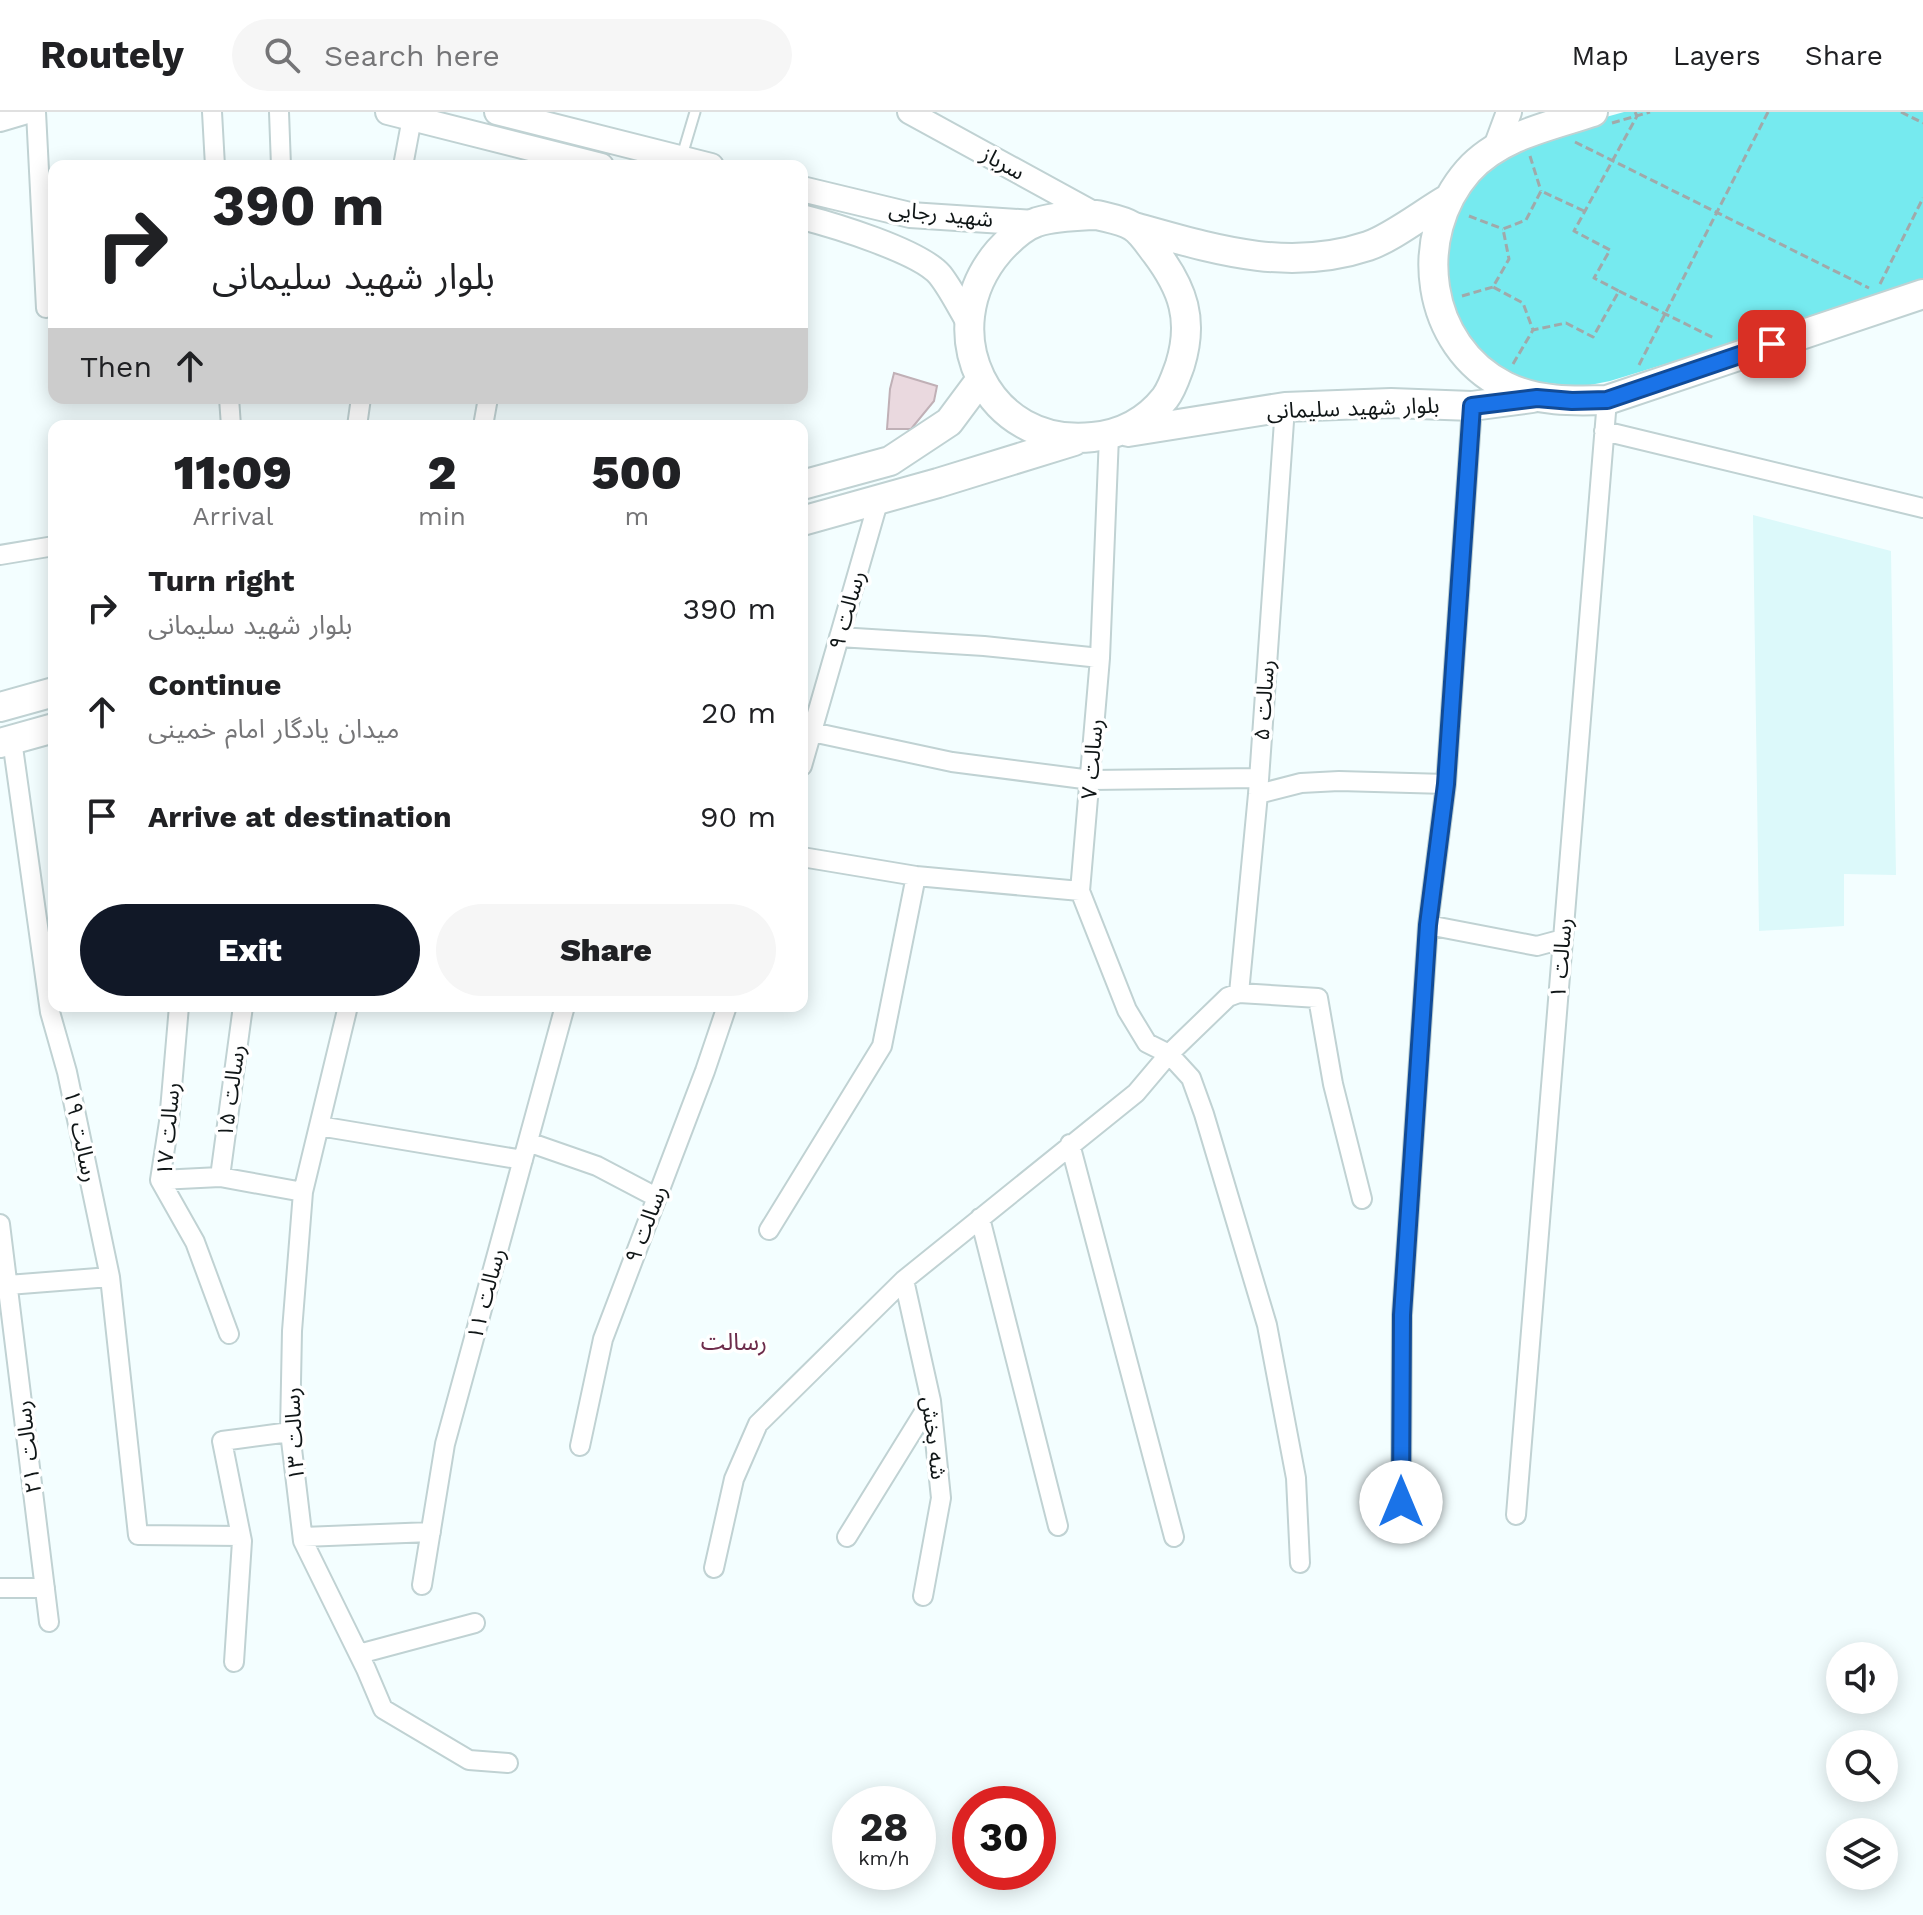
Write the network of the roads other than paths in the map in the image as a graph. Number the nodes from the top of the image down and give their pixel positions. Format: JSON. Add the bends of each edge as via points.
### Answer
{"nodes":[{"id":1,"x":27,"y":112,"type":"edge"},
{"id":2,"x":36,"y":112,"type":"edge"},
{"id":3,"x":212,"y":112,"type":"edge"},
{"id":4,"x":279,"y":112,"type":"edge"},
{"id":5,"x":388,"y":112,"type":"edge"},
{"id":6,"x":497,"y":112,"type":"edge"},
{"id":7,"x":695,"y":112,"type":"edge"},
{"id":8,"x":909,"y":112,"type":"edge"},
{"id":9,"x":1509,"y":112,"type":"edge"},
{"id":10,"x":412,"y":118,"type":"junction"},
{"id":11,"x":1600,"y":118,"type":"edge"},
{"id":12,"x":0,"y":120,"type":"edge"},
{"id":13,"x":1496,"y":147,"type":"junction"},
{"id":14,"x":531,"y":157,"type":"edge"},
{"id":15,"x":681,"y":159,"type":"junction"},
{"id":16,"x":215,"y":160,"type":"edge"},
{"id":17,"x":281,"y":160,"type":"edge"},
{"id":18,"x":404,"y":160,"type":"edge"},
{"id":19,"x":554,"y":160,"type":"edge"},
{"id":20,"x":685,"y":160,"type":"edge"},
{"id":21,"x":808,"y":190,"type":"edge"},
{"id":22,"x":1454,"y":206,"type":"junction"},
{"id":23,"x":1097,"y":215,"type":"junction"},
{"id":24,"x":808,"y":219,"type":"edge"},
{"id":25,"x":1035,"y":223,"type":"junction"},
{"id":26,"x":1134,"y":227,"type":"junction"},
{"id":27,"x":48,"y":238,"type":"edge"},
{"id":28,"x":1923,"y":294,"type":"edge"},
{"id":29,"x":46,"y":308,"type":"dead end"},
{"id":30,"x":969,"y":323,"type":"junction"},
{"id":31,"x":981,"y":379,"type":"junction"},
{"id":32,"x":1537,"y":398,"type":"junction"},
{"id":33,"x":1607,"y":400,"type":"junction"},
{"id":34,"x":1472,"y":406,"type":"junction"},
{"id":35,"x":1285,"y":407,"type":"junction"},
{"id":36,"x":1604,"y":431,"type":"junction"},
{"id":37,"x":1116,"y":434,"type":"junction"},
{"id":38,"x":1079,"y":439,"type":"junction"},
{"id":39,"x":808,"y":483,"type":"edge"},
{"id":40,"x":879,"y":499,"type":"junction"},
{"id":41,"x":1923,"y":508,"type":"edge"},
{"id":42,"x":808,"y":519,"type":"edge"},
{"id":43,"x":48,"y":547,"type":"edge"},
{"id":44,"x":0,"y":555,"type":"edge"},
{"id":45,"x":839,"y":637,"type":"junction"},
{"id":46,"x":1100,"y":658,"type":"junction"},
{"id":47,"x":48,"y":694,"type":"edge"},
{"id":48,"x":0,"y":707,"type":"edge"},
{"id":49,"x":48,"y":730,"type":"edge"},
{"id":50,"x":812,"y":732,"type":"junction"},
{"id":51,"x":6,"y":741,"type":"edge"},
{"id":52,"x":808,"y":746,"type":"edge"},
{"id":53,"x":1091,"y":780,"type":"junction"},
{"id":54,"x":1446,"y":784,"type":"junction"},
{"id":55,"x":1258,"y":786,"type":"junction"},
{"id":56,"x":808,"y":858,"type":"edge"},
{"id":57,"x":916,"y":876,"type":"junction"},
{"id":58,"x":1080,"y":891,"type":"junction"},
{"id":59,"x":1428,"y":925,"type":"junction"},
{"id":60,"x":1563,"y":939,"type":"junction"},
{"id":61,"x":1239,"y":993,"type":"junction"},
{"id":62,"x":48,"y":1000,"type":"edge"},
{"id":63,"x":50,"y":1012,"type":"edge"},
{"id":64,"x":178,"y":1012,"type":"edge"},
{"id":65,"x":242,"y":1012,"type":"edge"},
{"id":66,"x":347,"y":1012,"type":"edge"},
{"id":67,"x":563,"y":1012,"type":"edge"},
{"id":68,"x":725,"y":1012,"type":"edge"},
{"id":69,"x":1169,"y":1054,"type":"junction"},
{"id":70,"x":319,"y":1126,"type":"junction"},
{"id":71,"x":1070,"y":1144,"type":"junction"},
{"id":72,"x":525,"y":1151,"type":"junction"},
{"id":73,"x":220,"y":1177,"type":"junction"},
{"id":74,"x":160,"y":1180,"type":"junction"},
{"id":75,"x":303,"y":1192,"type":"junction"},
{"id":76,"x":656,"y":1197,"type":"junction"},
{"id":77,"x":1362,"y":1199,"type":"dead end"},
{"id":78,"x":980,"y":1218,"type":"junction"},
{"id":79,"x":0,"y":1224,"type":"edge"},
{"id":80,"x":769,"y":1230,"type":"dead end"},
{"id":81,"x":110,"y":1277,"type":"junction"},
{"id":82,"x":904,"y":1280,"type":"junction"},
{"id":83,"x":8,"y":1285,"type":"junction"},
{"id":84,"x":6,"y":1319,"type":"edge"},
{"id":85,"x":229,"y":1334,"type":"dead end"},
{"id":86,"x":931,"y":1401,"type":"junction"},
{"id":87,"x":290,"y":1432,"type":"junction"},
{"id":88,"x":580,"y":1446,"type":"dead end"},
{"id":89,"x":1401,"y":1502,"type":"dead end"},
{"id":90,"x":1516,"y":1515,"type":"dead end"},
{"id":91,"x":1058,"y":1526,"type":"dead end"},
{"id":92,"x":431,"y":1532,"type":"junction"},
{"id":93,"x":241,"y":1536,"type":"junction"},
{"id":94,"x":303,"y":1537,"type":"junction"},
{"id":95,"x":847,"y":1537,"type":"dead end"},
{"id":96,"x":1174,"y":1537,"type":"dead end"},
{"id":97,"x":1300,"y":1563,"type":"dead end"},
{"id":98,"x":714,"y":1568,"type":"dead end"},
{"id":99,"x":422,"y":1585,"type":"dead end"},
{"id":100,"x":0,"y":1588,"type":"edge"},
{"id":101,"x":45,"y":1588,"type":"junction"},
{"id":102,"x":923,"y":1596,"type":"dead end"},
{"id":103,"x":49,"y":1622,"type":"dead end"},
{"id":104,"x":475,"y":1623,"type":"dead end"},
{"id":105,"x":359,"y":1654,"type":"junction"},
{"id":106,"x":234,"y":1662,"type":"dead end"},
{"id":107,"x":508,"y":1763,"type":"dead end"}],
"edges":[{"from":1,"to":12,"type":"street"},
{"from":2,"to":27,"type":"street"},
{"from":3,"to":16,"type":"street"},
{"from":4,"to":17,"type":"street"},
{"from":5,"to":10,"type":"main road"},
{"from":6,"to":15,"type":"main road"},
{"from":7,"to":15,"type":"lane"},
{"from":8,"to":23,"type":"street","name":"سرباز"},
{"from":9,"to":13,"type":"main road"},
{"from":10,"to":14,"type":"main road"},
{"from":10,"to":18,"type":"street"},
{"from":11,"to":13,"type":"main road","via":[[1529,132]]},
{"from":13,"to":22,"type":"main road","via":[[1469,170]]},
{"from":14,"to":19,"type":"main road"},
{"from":15,"to":20,"type":"main road"},
{"from":21,"to":25,"type":"main road","name":"شهید رجایی","via":[[910,215]]},
{"from":22,"to":26,"type":"main road","via":[[1371,245],[1322,257],[1277,259],[1218,251]]},
{"from":22,"to":32,"type":"main road","via":[[1435,232],[1431,268],[1437,304],[1452,336],[1474,364],[1503,385]]},
{"from":23,"to":25,"type":"main road"},
{"from":23,"to":26,"type":"main road"},
{"from":24,"to":30,"type":"main road","name":"شهید رجایی","via":[[901,251],[938,272]]},
{"from":25,"to":30,"type":"main road","via":[[1010,239],[988,264],[974,294]]},
{"from":26,"to":37,"type":"main road","via":[[1174,277],[1186,311],[1186,345],[1166,397]]},
{"from":27,"to":29,"type":"street"},
{"from":28,"to":33,"type":"main road"},
{"from":30,"to":31,"type":"main road","via":[[969,352]]},
{"from":31,"to":38,"type":"main road","via":[[996,404],[1021,422]]},
{"from":31,"to":39,"type":"main road","via":[[949,422],[890,461]]},
{"from":32,"to":33,"type":"main road"},
{"from":32,"to":34,"type":"main road","name":"بلوار شهید سلیمانی"},
{"from":33,"to":36,"type":"street","name":"رسالت ۱"},
{"from":34,"to":35,"type":"main road","name":"بلوار شهید سلیمانی"},
{"from":34,"to":54,"type":"street"},
{"from":35,"to":37,"type":"main road","name":"بلوار شهید سلیمانی"},
{"from":35,"to":55,"type":"street","name":"رسالت ۵"},
{"from":36,"to":41,"type":"street"},
{"from":36,"to":60,"type":"street","name":"رسالت ۱"},
{"from":37,"to":38,"type":"main road"},
{"from":37,"to":46,"type":"street","name":"رسالت ۷"},
{"from":38,"to":40,"type":"main road"},
{"from":40,"to":42,"type":"main road"},
{"from":40,"to":45,"type":"street","name":"رسالت ۹"},
{"from":43,"to":44,"type":"street"},
{"from":45,"to":46,"type":"street"},
{"from":45,"to":50,"type":"street","name":"رسالت ۹"},
{"from":46,"to":53,"type":"street","name":"رسالت ۷"},
{"from":47,"to":48,"type":"main road"},
{"from":49,"to":51,"type":"main road"},
{"from":50,"to":52,"type":"street","name":"رسالت ۹"},
{"from":50,"to":53,"type":"street","via":[[952,762]]},
{"from":51,"to":62,"type":"street","name":"رسالت ۱۹"},
{"from":53,"to":55,"type":"street"},
{"from":53,"to":58,"type":"street","name":"رسالت ۷"},
{"from":54,"to":55,"type":"street"},
{"from":54,"to":59,"type":"street"},
{"from":55,"to":61,"type":"street","name":"رسالت ۵"},
{"from":56,"to":57,"type":"street"},
{"from":57,"to":58,"type":"street"},
{"from":57,"to":80,"type":"street","via":[[882,1046]]},
{"from":58,"to":69,"type":"street","name":"رسالت ۷","via":[[1127,1010],[1147,1043]]},
{"from":59,"to":60,"type":"street","via":[[1537,946]]},
{"from":59,"to":89,"type":"street","via":[[1402,1315]]},
{"from":60,"to":90,"type":"street","name":"رسالت ۱"},
{"from":61,"to":69,"type":"street","via":[[1228,997]]},
{"from":61,"to":77,"type":"street","via":[[1318,998]]},
{"from":63,"to":81,"type":"street","name":"رسالت ۱۹"},
{"from":64,"to":74,"type":"street","name":"رسالت ۱۷"},
{"from":65,"to":73,"type":"street","name":"رسالت ۱۵"},
{"from":66,"to":70,"type":"street","name":"رسالت ۱۳"},
{"from":67,"to":72,"type":"street","name":"رسالت ۱۱"},
{"from":68,"to":76,"type":"street","name":"رسالت ۹"},
{"from":69,"to":71,"type":"street","via":[[1136,1093]]},
{"from":69,"to":97,"type":"street","name":"رسالت ۷","via":[[1191,1078],[1267,1325],[1296,1478]]},
{"from":70,"to":72,"type":"street"},
{"from":70,"to":75,"type":"street","name":"رسالت ۱۳"},
{"from":71,"to":78,"type":"street"},
{"from":71,"to":96,"type":"street"},
{"from":72,"to":76,"type":"street","via":[[597,1166]]},
{"from":72,"to":92,"type":"street","name":"رسالت ۱۱","via":[[445,1444]]},
{"from":73,"to":74,"type":"street"},
{"from":73,"to":75,"type":"street"},
{"from":74,"to":85,"type":"street","name":"رسالت ۱۷","via":[[195,1242]]},
{"from":75,"to":87,"type":"street","name":"رسالت ۱۳"},
{"from":76,"to":88,"type":"street","name":"رسالت ۹","via":[[603,1339]]},
{"from":78,"to":82,"type":"street"},
{"from":78,"to":91,"type":"street"},
{"from":79,"to":83,"type":"street","name":"رسالت ۲۱"},
{"from":81,"to":83,"type":"street"},
{"from":81,"to":93,"type":"street","name":"رسالت ۱۹","via":[[138,1535]]},
{"from":82,"to":86,"type":"street","name":"شه بخش"},
{"from":82,"to":98,"type":"street","via":[[758,1424],[734,1479]]},
{"from":83,"to":84,"type":"street","name":"رسالت ۲۱"},
{"from":84,"to":101,"type":"street","name":"رسالت ۲۱"},
{"from":86,"to":95,"type":"street"},
{"from":86,"to":102,"type":"street","name":"شه بخش","via":[[941,1498]]},
{"from":87,"to":93,"type":"street","via":[[222,1441]]},
{"from":87,"to":94,"type":"street","name":"رسالت ۱۳"},
{"from":92,"to":94,"type":"street"},
{"from":92,"to":99,"type":"street","name":"رسالت ۱۱"},
{"from":93,"to":106,"type":"street"},
{"from":94,"to":105,"type":"street","name":"رسالت ۱۳"},
{"from":100,"to":101,"type":"street"},
{"from":101,"to":103,"type":"street","name":"رسالت ۲۱"},
{"from":104,"to":105,"type":"street"},
{"from":105,"to":107,"type":"street","name":"رسالت ۱۳","via":[[383,1709],[469,1760]]}]}
